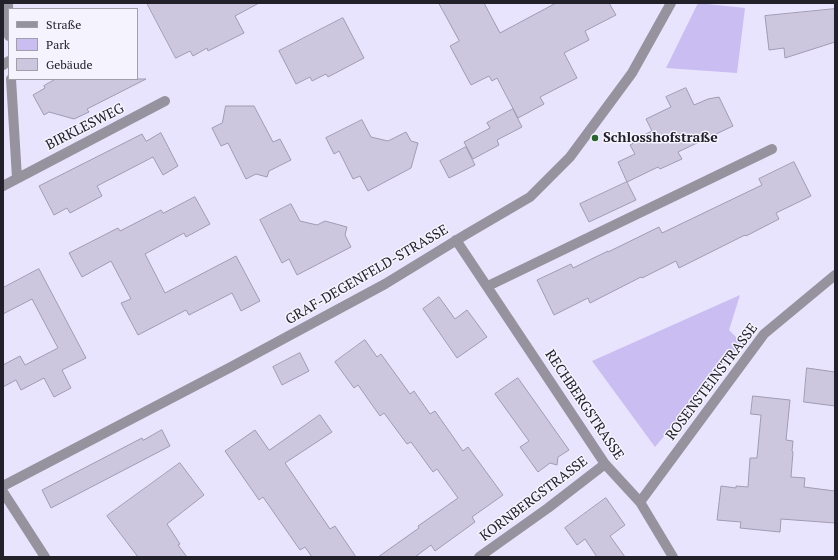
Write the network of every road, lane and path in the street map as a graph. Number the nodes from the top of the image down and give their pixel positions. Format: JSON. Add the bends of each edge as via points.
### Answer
{"nodes":[{"id":1,"x":671,"y":3,"type":"edge"},
{"id":2,"x":11,"y":80,"type":"edge"},
{"id":3,"x":165,"y":101,"type":"dead end"},
{"id":4,"x":772,"y":149,"type":"dead end"},
{"id":5,"x":17,"y":178,"type":"junction"},
{"id":6,"x":3,"y":186,"type":"edge"},
{"id":7,"x":456,"y":240,"type":"junction"},
{"id":8,"x":835,"y":275,"type":"edge"},
{"id":9,"x":488,"y":286,"type":"junction"},
{"id":10,"x":605,"y":464,"type":"junction"},
{"id":11,"x":3,"y":486,"type":"edge"},
{"id":12,"x":3,"y":492,"type":"edge"},
{"id":13,"x":640,"y":502,"type":"junction"},
{"id":14,"x":44,"y":557,"type":"edge"},
{"id":15,"x":479,"y":557,"type":"edge"},
{"id":16,"x":673,"y":557,"type":"edge"}],
"edges":[{"from":1,"to":7,"type":"street","name":"GRAF-DEGENFELD-STRASSE","via":[[632,73],[570,157],[530,197]]},
{"from":2,"to":5,"type":"street"},
{"from":3,"to":5,"type":"street","name":"BIRKLESWEG"},
{"from":4,"to":9,"type":"street"},
{"from":5,"to":6,"type":"street","name":"BIRKLESWEG"},
{"from":7,"to":9,"type":"street","name":"RECHBERGSTRASSE"},
{"from":7,"to":11,"type":"street","name":"GRAF-DEGENFELD-STRASSE","via":[[384,284]]},
{"from":8,"to":13,"type":"street","name":"ROSENSTEINSTRASSE","via":[[764,334]]},
{"from":9,"to":10,"type":"street","name":"RECHBERGSTRASSE"},
{"from":10,"to":13,"type":"street","name":"RECHBERGSTRASSE"},
{"from":10,"to":15,"type":"street","name":"KORNBERGSTRASSE"},
{"from":12,"to":14,"type":"street"},
{"from":13,"to":16,"type":"street","name":"RECHBERGSTRASSE"}]}
